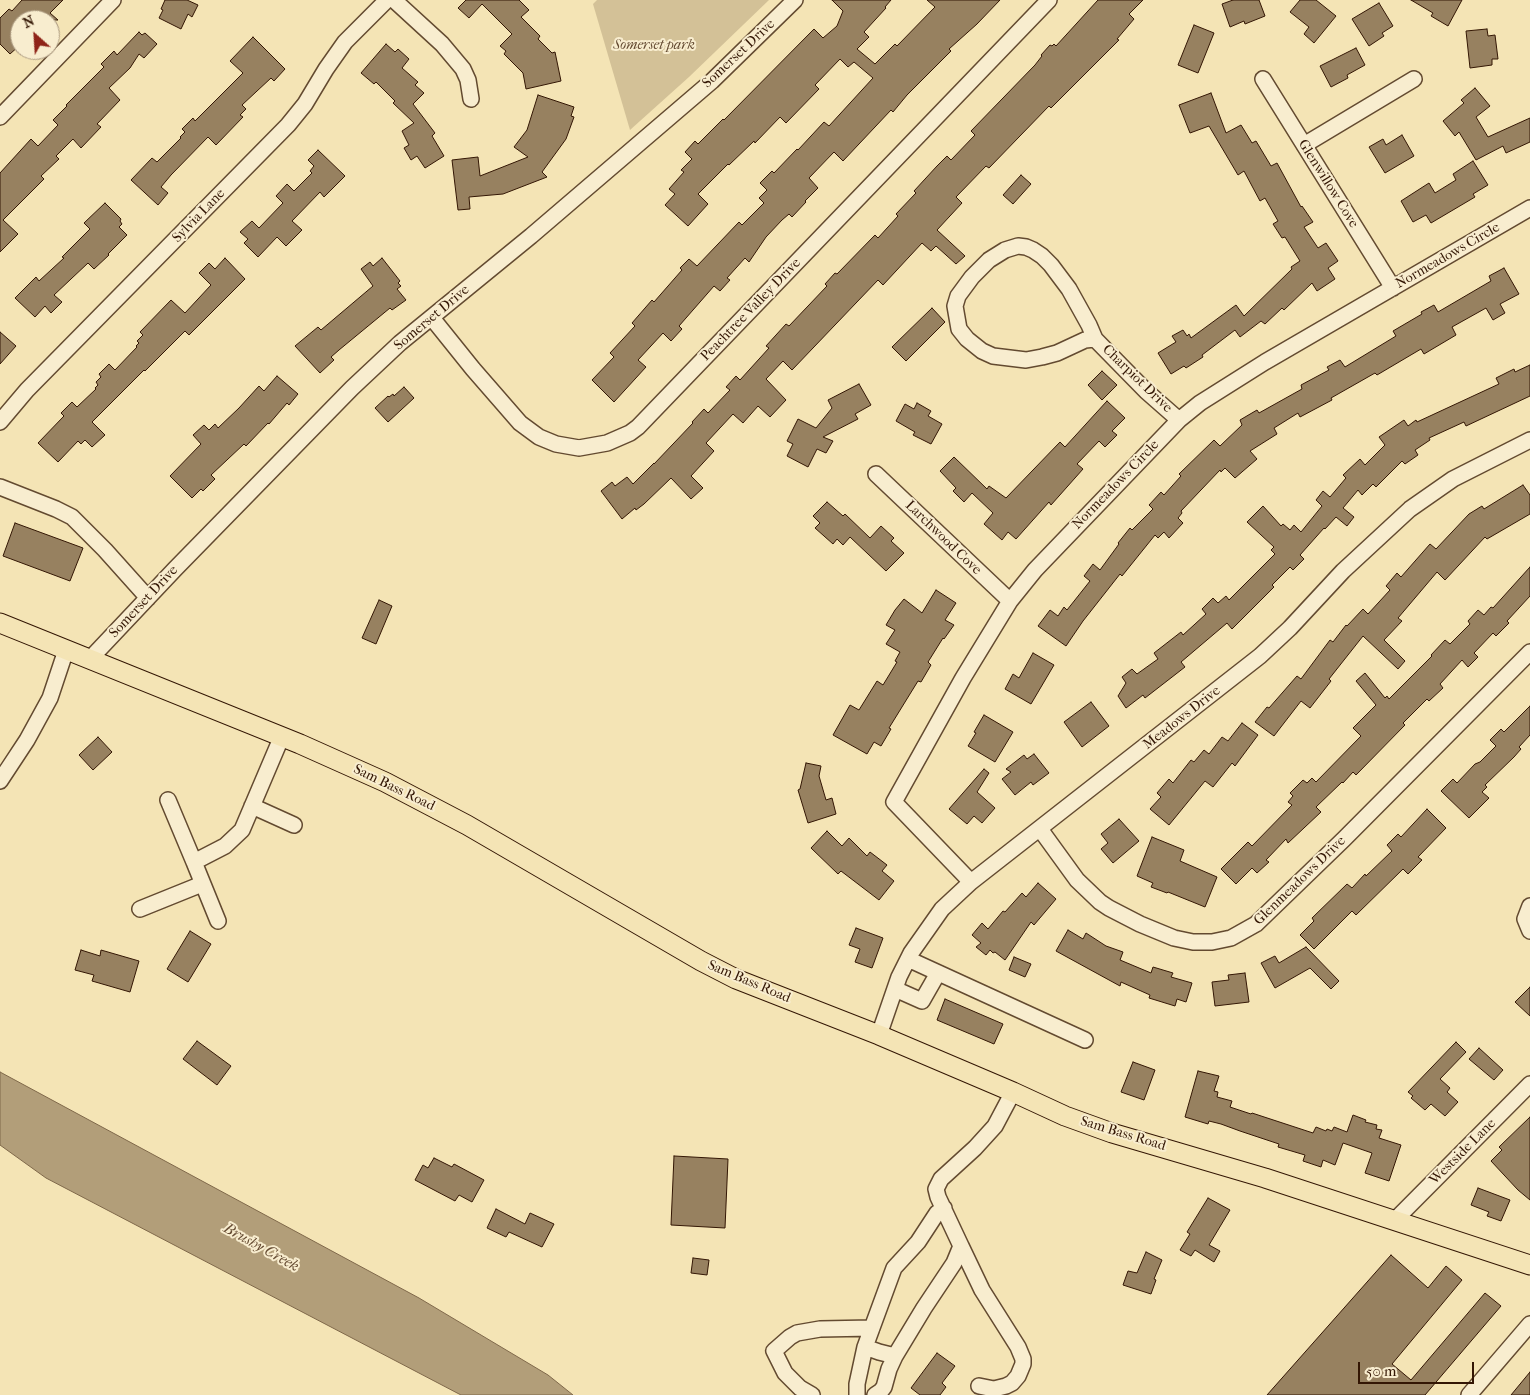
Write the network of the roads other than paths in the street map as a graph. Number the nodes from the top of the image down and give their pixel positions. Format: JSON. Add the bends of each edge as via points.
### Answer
{"nodes":[{"id":1,"x":113,"y":0,"type":"edge"},
{"id":2,"x":387,"y":0,"type":"edge"},
{"id":3,"x":394,"y":0,"type":"edge"},
{"id":4,"x":795,"y":0,"type":"edge"},
{"id":5,"x":1049,"y":0,"type":"edge"},
{"id":6,"x":1264,"y":79,"type":"dead end"},
{"id":7,"x":1414,"y":79,"type":"dead end"},
{"id":8,"x":471,"y":100,"type":"dead end"},
{"id":9,"x":0,"y":117,"type":"edge"},
{"id":10,"x":1304,"y":145,"type":"junction"},
{"id":11,"x":1530,"y":208,"type":"edge"},
{"id":12,"x":1393,"y":288,"type":"junction"},
{"id":13,"x":432,"y":318,"type":"junction"},
{"id":14,"x":1095,"y":339,"type":"junction"},
{"id":15,"x":1179,"y":420,"type":"junction"},
{"id":16,"x":0,"y":422,"type":"edge"},
{"id":17,"x":1530,"y":440,"type":"edge"},
{"id":18,"x":876,"y":474,"type":"dead end"},
{"id":19,"x":0,"y":487,"type":"edge"},
{"id":20,"x":148,"y":598,"type":"junction"},
{"id":21,"x":1010,"y":602,"type":"junction"},
{"id":22,"x":0,"y":623,"type":"edge"},
{"id":23,"x":66,"y":650,"type":"junction"},
{"id":24,"x":1530,"y":652,"type":"edge"},
{"id":25,"x":90,"y":659,"type":"junction"},
{"id":26,"x":282,"y":736,"type":"junction"},
{"id":27,"x":0,"y":781,"type":"edge"},
{"id":28,"x":168,"y":800,"type":"dead end"},
{"id":29,"x":252,"y":806,"type":"junction"},
{"id":30,"x":294,"y":824,"type":"dead end"},
{"id":31,"x":1040,"y":829,"type":"junction"},
{"id":32,"x":194,"y":862,"type":"junction"},
{"id":33,"x":971,"y":882,"type":"junction"},
{"id":34,"x":202,"y":884,"type":"junction"},
{"id":35,"x":1530,"y":906,"type":"edge"},
{"id":36,"x":140,"y":910,"type":"dead end"},
{"id":37,"x":218,"y":921,"type":"dead end"},
{"id":38,"x":1530,"y":931,"type":"edge"},
{"id":39,"x":908,"y":959,"type":"junction"},
{"id":40,"x":938,"y":973,"type":"junction"},
{"id":41,"x":895,"y":990,"type":"junction"},
{"id":42,"x":879,"y":1035,"type":"junction"},
{"id":43,"x":1085,"y":1040,"type":"dead end"},
{"id":44,"x":1530,"y":1084,"type":"edge"},
{"id":45,"x":1013,"y":1092,"type":"junction"},
{"id":46,"x":944,"y":1208,"type":"junction"},
{"id":47,"x":1395,"y":1220,"type":"junction"},
{"id":48,"x":961,"y":1246,"type":"junction"},
{"id":49,"x":1530,"y":1264,"type":"edge"},
{"id":50,"x":1530,"y":1324,"type":"edge"},
{"id":51,"x":872,"y":1328,"type":"junction"},
{"id":52,"x":865,"y":1347,"type":"junction"},
{"id":53,"x":895,"y":1356,"type":"junction"},
{"id":54,"x":979,"y":1386,"type":"dead end"},
{"id":55,"x":812,"y":1395,"type":"edge"},
{"id":56,"x":857,"y":1395,"type":"edge"},
{"id":57,"x":875,"y":1395,"type":"edge"},
{"id":58,"x":1469,"y":1395,"type":"edge"}],
"edges":[{"from":1,"to":9,"type":"street"},
{"from":2,"to":16,"type":"street","name":"Sylvia Lane","via":[[345,42],[288,125]]},
{"from":3,"to":8,"type":"street","via":[[442,44],[463,69]]},
{"from":4,"to":13,"type":"street","name":"Somerset Drive","via":[[712,81]]},
{"from":5,"to":13,"type":"street","name":"Peachtree Valley Drive","via":[[630,433],[606,443],[579,448],[539,437],[514,416]]},
{"from":6,"to":10,"type":"street","name":"Glenwillow Cove"},
{"from":7,"to":10,"type":"street"},
{"from":10,"to":12,"type":"street","name":"Glenwillow Cove"},
{"from":11,"to":12,"type":"street","name":"Normeadows Circle"},
{"from":12,"to":15,"type":"street","name":"Normeadows Circle","via":[[1266,362]]},
{"from":13,"to":20,"type":"street","name":"Somerset Drive","via":[[352,388]]},
{"from":14,"to":14,"type":"street","via":[[1042,358],[1026,360],[992,356],[967,339],[959,329],[955,306],[972,277],[990,260],[1005,250],[1026,247],[1042,256],[1064,282]]},
{"from":14,"to":15,"type":"street","name":"Charpiot Drive"},
{"from":15,"to":21,"type":"street","name":"Normeadows Circle","via":[[1040,564]]},
{"from":17,"to":31,"type":"street","name":"Meadows Drive","via":[[1453,480],[1410,509],[1343,571],[1260,656]]},
{"from":18,"to":21,"type":"street","name":"Larchwood Cove"},
{"from":19,"to":20,"type":"street","via":[[72,517]]},
{"from":20,"to":25,"type":"street","name":"Somerset Drive"},
{"from":21,"to":33,"type":"street","name":"Normeadows Circle","via":[[963,678],[894,802]]},
{"from":22,"to":23,"type":"main road","name":"Sam Bass Road"},
{"from":23,"to":25,"type":"main road","name":"Sam Bass Road"},
{"from":23,"to":27,"type":"street","via":[[50,698]]},
{"from":24,"to":31,"type":"street","name":"Glenmeadows Drive","via":[[1256,924],[1231,938],[1193,942],[1174,938],[1109,908],[1077,880]]},
{"from":25,"to":26,"type":"main road","name":"Sam Bass Road"},
{"from":26,"to":29,"type":"street"},
{"from":26,"to":42,"type":"main road","name":"Sam Bass Road","via":[[385,782],[468,825],[701,961]]},
{"from":28,"to":32,"type":"street"},
{"from":29,"to":30,"type":"street"},
{"from":29,"to":32,"type":"street","via":[[242,830],[225,846]]},
{"from":31,"to":33,"type":"street","name":"Meadows Drive"},
{"from":32,"to":34,"type":"street"},
{"from":33,"to":39,"type":"street","name":"Meadows Drive","via":[[942,910]]},
{"from":34,"to":36,"type":"street"},
{"from":34,"to":37,"type":"street"},
{"from":35,"to":38,"type":"street","via":[[1526,919]]},
{"from":39,"to":40,"type":"street"},
{"from":39,"to":41,"type":"street","name":"Meadows Drive"},
{"from":40,"to":41,"type":"street","via":[[922,1001]]},
{"from":40,"to":43,"type":"street"},
{"from":41,"to":42,"type":"street","name":"Meadows Drive"},
{"from":42,"to":45,"type":"main road","name":"Sam Bass Road"},
{"from":44,"to":47,"type":"street","name":"Westside Lane"},
{"from":45,"to":46,"type":"street","via":[[995,1126],[940,1179],[936,1189]]},
{"from":45,"to":47,"type":"main road","name":"Sam Bass Road","via":[[1112,1133]]},
{"from":46,"to":48,"type":"street"},
{"from":46,"to":51,"type":"street","via":[[894,1268]]},
{"from":47,"to":49,"type":"main road","name":"Sam Bass Road"},
{"from":48,"to":53,"type":"street","via":[[954,1264]]},
{"from":48,"to":54,"type":"street","via":[[982,1290],[1023,1360],[1012,1383],[994,1389]]},
{"from":50,"to":58,"type":"street"},
{"from":51,"to":52,"type":"street"},
{"from":51,"to":55,"type":"street","via":[[797,1333],[774,1351],[785,1373]]},
{"from":52,"to":53,"type":"street"},
{"from":52,"to":56,"type":"street"},
{"from":53,"to":57,"type":"street","via":[[884,1387]]}]}
